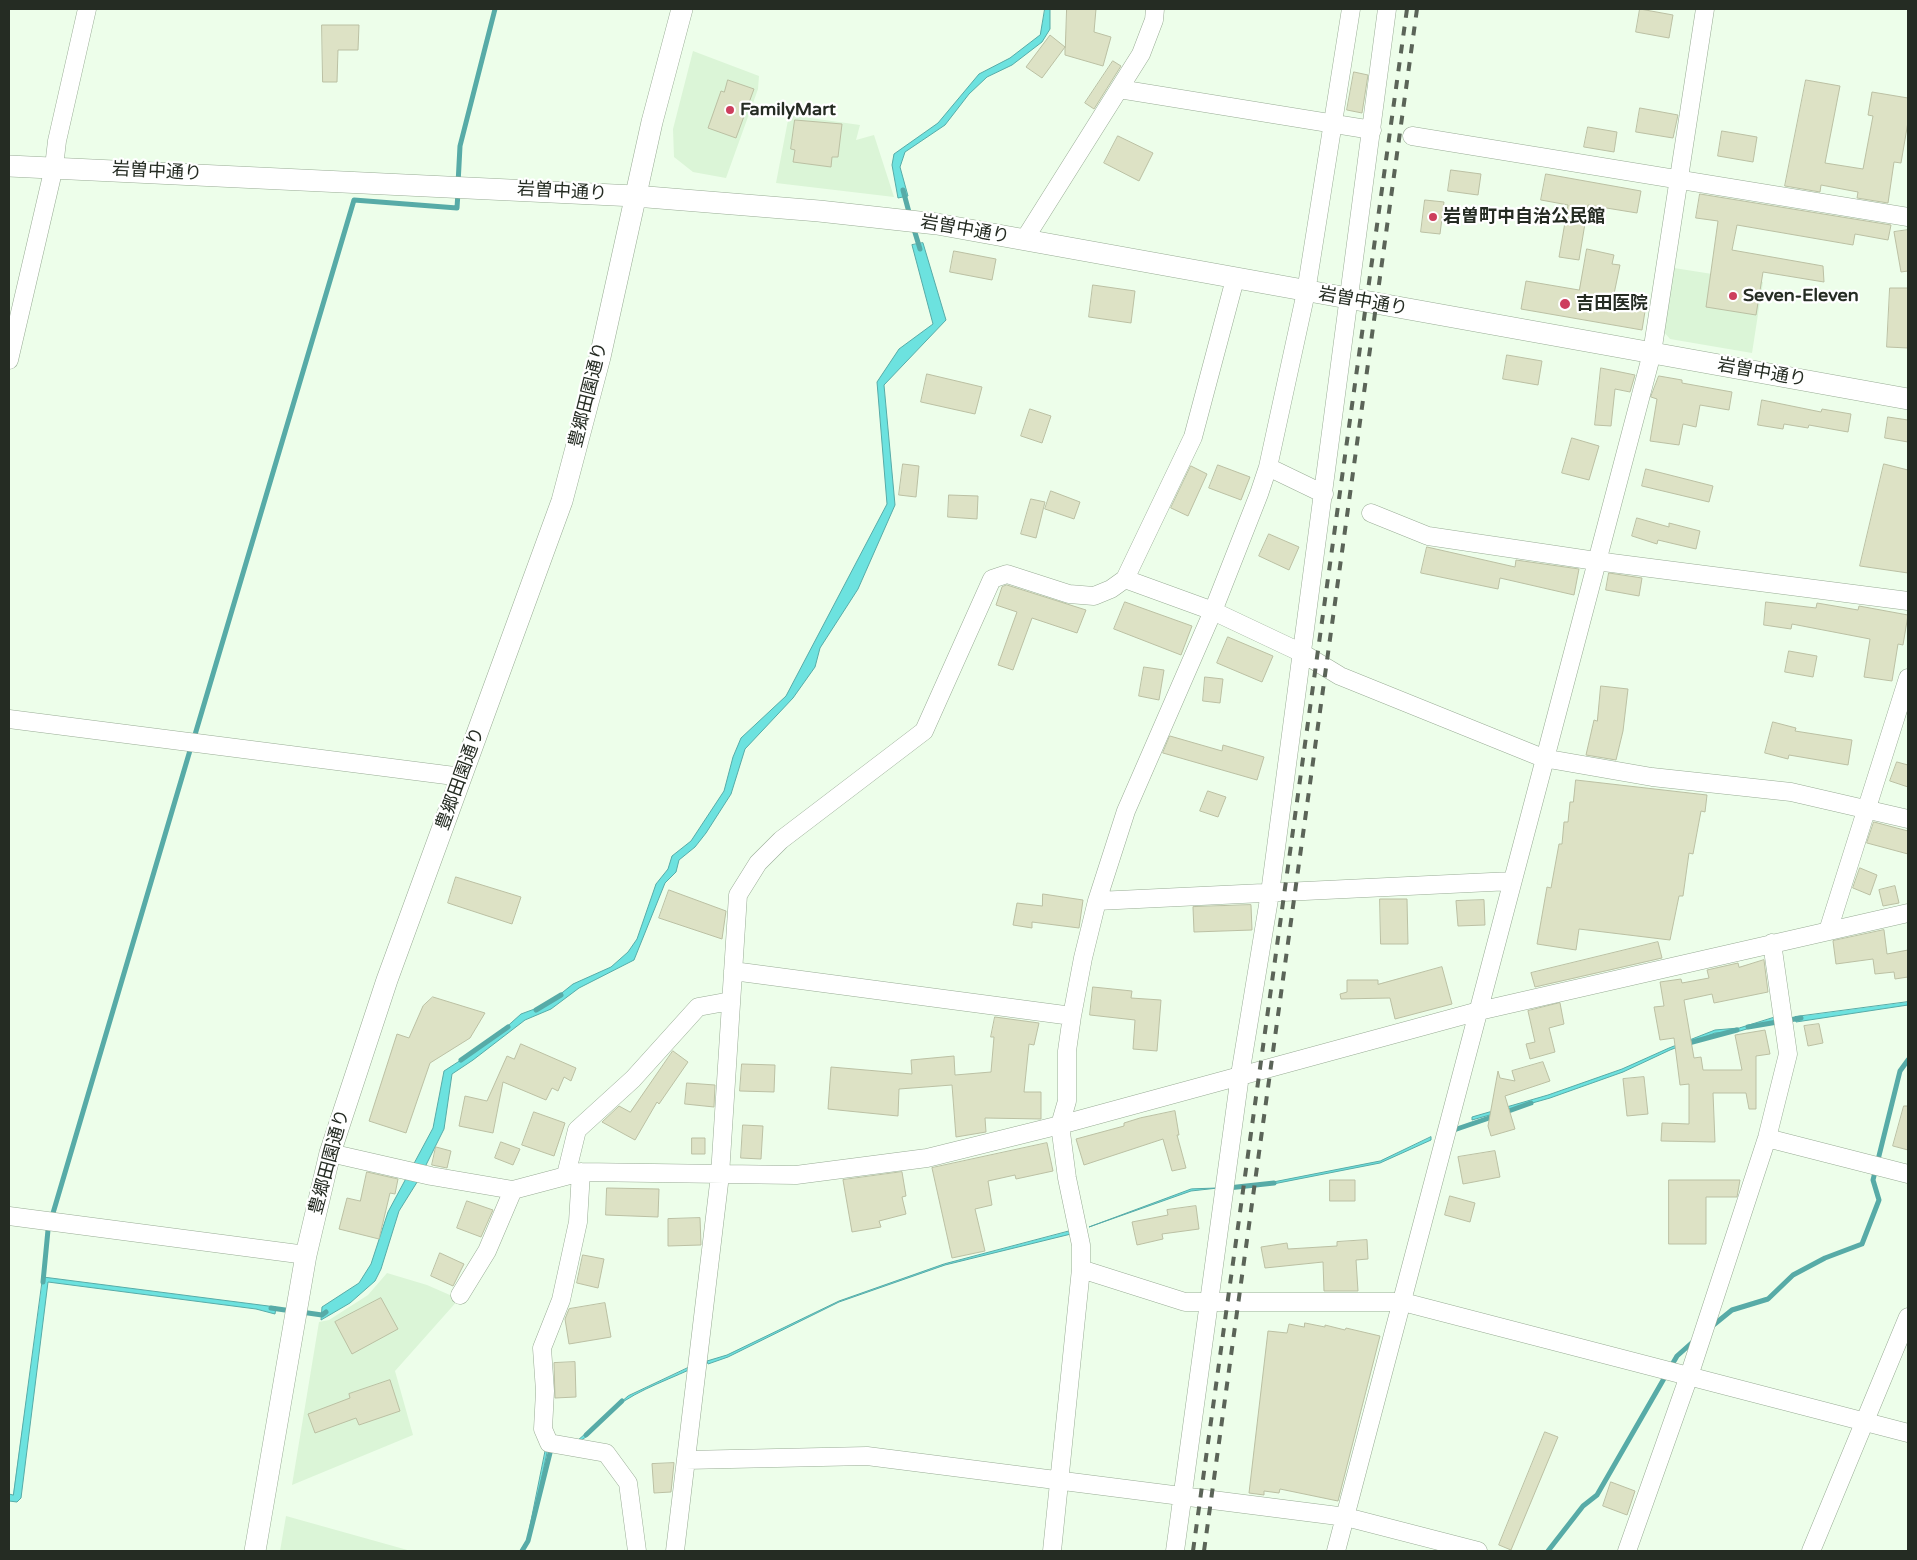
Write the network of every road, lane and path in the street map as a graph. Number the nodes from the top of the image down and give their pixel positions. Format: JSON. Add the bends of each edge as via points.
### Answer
{"nodes":[{"id":1,"x":87,"y":9,"type":"edge"},
{"id":2,"x":682,"y":9,"type":"edge"},
{"id":3,"x":1155,"y":9,"type":"edge"},
{"id":4,"x":1350,"y":9,"type":"edge"},
{"id":5,"x":1387,"y":9,"type":"edge"},
{"id":6,"x":1705,"y":9,"type":"edge"},
{"id":7,"x":1119,"y":89,"type":"junction"},
{"id":8,"x":1332,"y":125,"type":"junction"},
{"id":9,"x":1372,"y":130,"type":"junction"},
{"id":10,"x":1412,"y":136,"type":"dead end"},
{"id":11,"x":9,"y":166,"type":"edge"},
{"id":12,"x":54,"y":167,"type":"junction"},
{"id":13,"x":1679,"y":180,"type":"junction"},
{"id":14,"x":635,"y":196,"type":"junction"},
{"id":15,"x":1908,"y":217,"type":"edge"},
{"id":16,"x":1024,"y":240,"type":"junction"},
{"id":17,"x":1235,"y":279,"type":"junction"},
{"id":18,"x":1306,"y":292,"type":"junction"},
{"id":19,"x":1349,"y":300,"type":"junction"},
{"id":20,"x":1652,"y":353,"type":"junction"},
{"id":21,"x":9,"y":360,"type":"edge"},
{"id":22,"x":1908,"y":399,"type":"edge"},
{"id":23,"x":1268,"y":466,"type":"junction"},
{"id":24,"x":1324,"y":494,"type":"junction"},
{"id":25,"x":1371,"y":513,"type":"dead end"},
{"id":26,"x":1596,"y":561,"type":"junction"},
{"id":27,"x":1125,"y":579,"type":"junction"},
{"id":28,"x":1908,"y":601,"type":"edge"},
{"id":29,"x":1213,"y":611,"type":"junction"},
{"id":30,"x":1302,"y":654,"type":"junction"},
{"id":31,"x":1908,"y":678,"type":"edge"},
{"id":32,"x":9,"y":719,"type":"edge"},
{"id":33,"x":1543,"y":758,"type":"junction"},
{"id":34,"x":462,"y":777,"type":"junction"},
{"id":35,"x":1867,"y":809,"type":"junction"},
{"id":36,"x":1908,"y":819,"type":"edge"},
{"id":37,"x":1512,"y":881,"type":"junction"},
{"id":38,"x":1270,"y":893,"type":"junction"},
{"id":39,"x":1098,"y":902,"type":"junction"},
{"id":40,"x":1908,"y":913,"type":"edge"},
{"id":41,"x":1828,"y":931,"type":"junction"},
{"id":42,"x":1772,"y":943,"type":"junction"},
{"id":43,"x":733,"y":971,"type":"junction"},
{"id":44,"x":731,"y":1001,"type":"junction"},
{"id":45,"x":1479,"y":1011,"type":"junction"},
{"id":46,"x":1072,"y":1016,"type":"junction"},
{"id":47,"x":1240,"y":1075,"type":"junction"},
{"id":48,"x":1060,"y":1125,"type":"junction"},
{"id":49,"x":1767,"y":1138,"type":"junction"},
{"id":50,"x":330,"y":1153,"type":"junction"},
{"id":51,"x":573,"y":1173,"type":"junction"},
{"id":52,"x":1908,"y":1174,"type":"edge"},
{"id":53,"x":720,"y":1175,"type":"junction"},
{"id":54,"x":514,"y":1190,"type":"junction"},
{"id":55,"x":9,"y":1216,"type":"edge"},
{"id":56,"x":306,"y":1256,"type":"junction"},
{"id":57,"x":1081,"y":1269,"type":"junction"},
{"id":58,"x":460,"y":1295,"type":"dead end"},
{"id":59,"x":1209,"y":1302,"type":"junction"},
{"id":60,"x":1403,"y":1302,"type":"junction"},
{"id":61,"x":1908,"y":1317,"type":"edge"},
{"id":62,"x":1688,"y":1376,"type":"junction"},
{"id":63,"x":1866,"y":1422,"type":"junction"},
{"id":64,"x":1908,"y":1433,"type":"edge"},
{"id":65,"x":686,"y":1460,"type":"junction"},
{"id":66,"x":1059,"y":1482,"type":"junction"},
{"id":67,"x":1182,"y":1497,"type":"junction"},
{"id":68,"x":1346,"y":1517,"type":"junction"},
{"id":69,"x":255,"y":1551,"type":"edge"},
{"id":70,"x":637,"y":1551,"type":"edge"},
{"id":71,"x":675,"y":1551,"type":"edge"},
{"id":72,"x":1052,"y":1551,"type":"edge"},
{"id":73,"x":1174,"y":1551,"type":"edge"},
{"id":74,"x":1336,"y":1551,"type":"edge"},
{"id":75,"x":1478,"y":1551,"type":"edge"},
{"id":76,"x":1627,"y":1551,"type":"edge"},
{"id":77,"x":1811,"y":1551,"type":"edge"}],
"edges":[{"from":1,"to":12,"type":"street"},
{"from":2,"to":14,"type":"street","name":"豊郷田園通り"},
{"from":3,"to":7,"type":"street","via":[[1141,54]]},
{"from":4,"to":8,"type":"street"},
{"from":5,"to":9,"type":"street"},
{"from":6,"to":13,"type":"street"},
{"from":7,"to":8,"type":"street"},
{"from":7,"to":16,"type":"street"},
{"from":8,"to":9,"type":"street"},
{"from":8,"to":18,"type":"street"},
{"from":9,"to":19,"type":"street"},
{"from":10,"to":13,"type":"street"},
{"from":11,"to":12,"type":"street","name":"岩曽中通り"},
{"from":12,"to":14,"type":"street","name":"岩曽中通り"},
{"from":12,"to":21,"type":"street"},
{"from":13,"to":15,"type":"street"},
{"from":13,"to":20,"type":"street"},
{"from":14,"to":16,"type":"street","name":"岩曽中通り","via":[[937,224]]},
{"from":14,"to":34,"type":"street","name":"豊郷田園通り","via":[[600,357],[562,501]]},
{"from":16,"to":17,"type":"street","name":"岩曽中通り"},
{"from":17,"to":18,"type":"street","name":"岩曽中通り"},
{"from":17,"to":27,"type":"street","via":[[1193,437]]},
{"from":18,"to":19,"type":"street","name":"岩曽中通り"},
{"from":18,"to":23,"type":"street"},
{"from":19,"to":20,"type":"street","name":"岩曽中通り"},
{"from":19,"to":24,"type":"street"},
{"from":20,"to":22,"type":"street","name":"岩曽中通り"},
{"from":20,"to":26,"type":"street"},
{"from":23,"to":24,"type":"street"},
{"from":23,"to":29,"type":"street"},
{"from":24,"to":30,"type":"street"},
{"from":25,"to":26,"type":"street","via":[[1428,536]]},
{"from":26,"to":28,"type":"street"},
{"from":26,"to":33,"type":"street"},
{"from":27,"to":29,"type":"street"},
{"from":27,"to":43,"type":"street","via":[[1094,596],[1068,594],[1006,574],[992,579],[924,731],[781,840],[758,863],[738,895]]},
{"from":29,"to":30,"type":"street"},
{"from":29,"to":39,"type":"street","via":[[1126,811]]},
{"from":30,"to":33,"type":"street","via":[[1340,676]]},
{"from":30,"to":38,"type":"street"},
{"from":31,"to":35,"type":"street"},
{"from":32,"to":34,"type":"street"},
{"from":33,"to":35,"type":"street","via":[[1652,777],[1792,792]]},
{"from":33,"to":37,"type":"street"},
{"from":34,"to":50,"type":"street","name":"豊郷田園通り","via":[[387,980]]},
{"from":35,"to":36,"type":"street"},
{"from":35,"to":41,"type":"street"},
{"from":37,"to":38,"type":"street"},
{"from":37,"to":45,"type":"street"},
{"from":38,"to":39,"type":"street"},
{"from":38,"to":47,"type":"street"},
{"from":39,"to":46,"type":"street"},
{"from":40,"to":41,"type":"street"},
{"from":41,"to":42,"type":"street"},
{"from":42,"to":45,"type":"street"},
{"from":42,"to":49,"type":"street","via":[[1788,1054]]},
{"from":43,"to":44,"type":"street"},
{"from":43,"to":46,"type":"street"},
{"from":44,"to":51,"type":"street","via":[[698,1007],[633,1079],[577,1130]]},
{"from":44,"to":53,"type":"street"},
{"from":45,"to":47,"type":"street"},
{"from":45,"to":60,"type":"street"},
{"from":46,"to":48,"type":"street","via":[[1067,1051],[1067,1101]]},
{"from":47,"to":48,"type":"street"},
{"from":47,"to":59,"type":"street"},
{"from":48,"to":53,"type":"street","via":[[927,1158],[796,1175]]},
{"from":48,"to":57,"type":"street"},
{"from":49,"to":52,"type":"street"},
{"from":49,"to":62,"type":"street"},
{"from":50,"to":54,"type":"street","via":[[431,1176]]},
{"from":50,"to":56,"type":"street","name":"豊郷田園通り"},
{"from":51,"to":53,"type":"street"},
{"from":51,"to":54,"type":"street"},
{"from":51,"to":70,"type":"street","via":[[578,1222],[561,1300],[542,1348],[543,1429],[549,1443],[606,1453],[628,1483]]},
{"from":53,"to":65,"type":"street"},
{"from":54,"to":58,"type":"street","via":[[487,1251]]},
{"from":55,"to":56,"type":"street"},
{"from":56,"to":69,"type":"street","name":"豊郷田園通り"},
{"from":57,"to":59,"type":"street","via":[[1185,1302]]},
{"from":57,"to":66,"type":"street"},
{"from":59,"to":60,"type":"street"},
{"from":59,"to":67,"type":"street"},
{"from":60,"to":62,"type":"street"},
{"from":60,"to":68,"type":"street"},
{"from":61,"to":63,"type":"street"},
{"from":62,"to":63,"type":"street"},
{"from":62,"to":76,"type":"street"},
{"from":63,"to":64,"type":"street"},
{"from":63,"to":77,"type":"street"},
{"from":65,"to":66,"type":"street","via":[[867,1456]]},
{"from":65,"to":71,"type":"street"},
{"from":66,"to":67,"type":"street"},
{"from":66,"to":72,"type":"street"},
{"from":67,"to":68,"type":"street"},
{"from":67,"to":73,"type":"street"},
{"from":68,"to":74,"type":"street"},
{"from":68,"to":75,"type":"street"}]}
